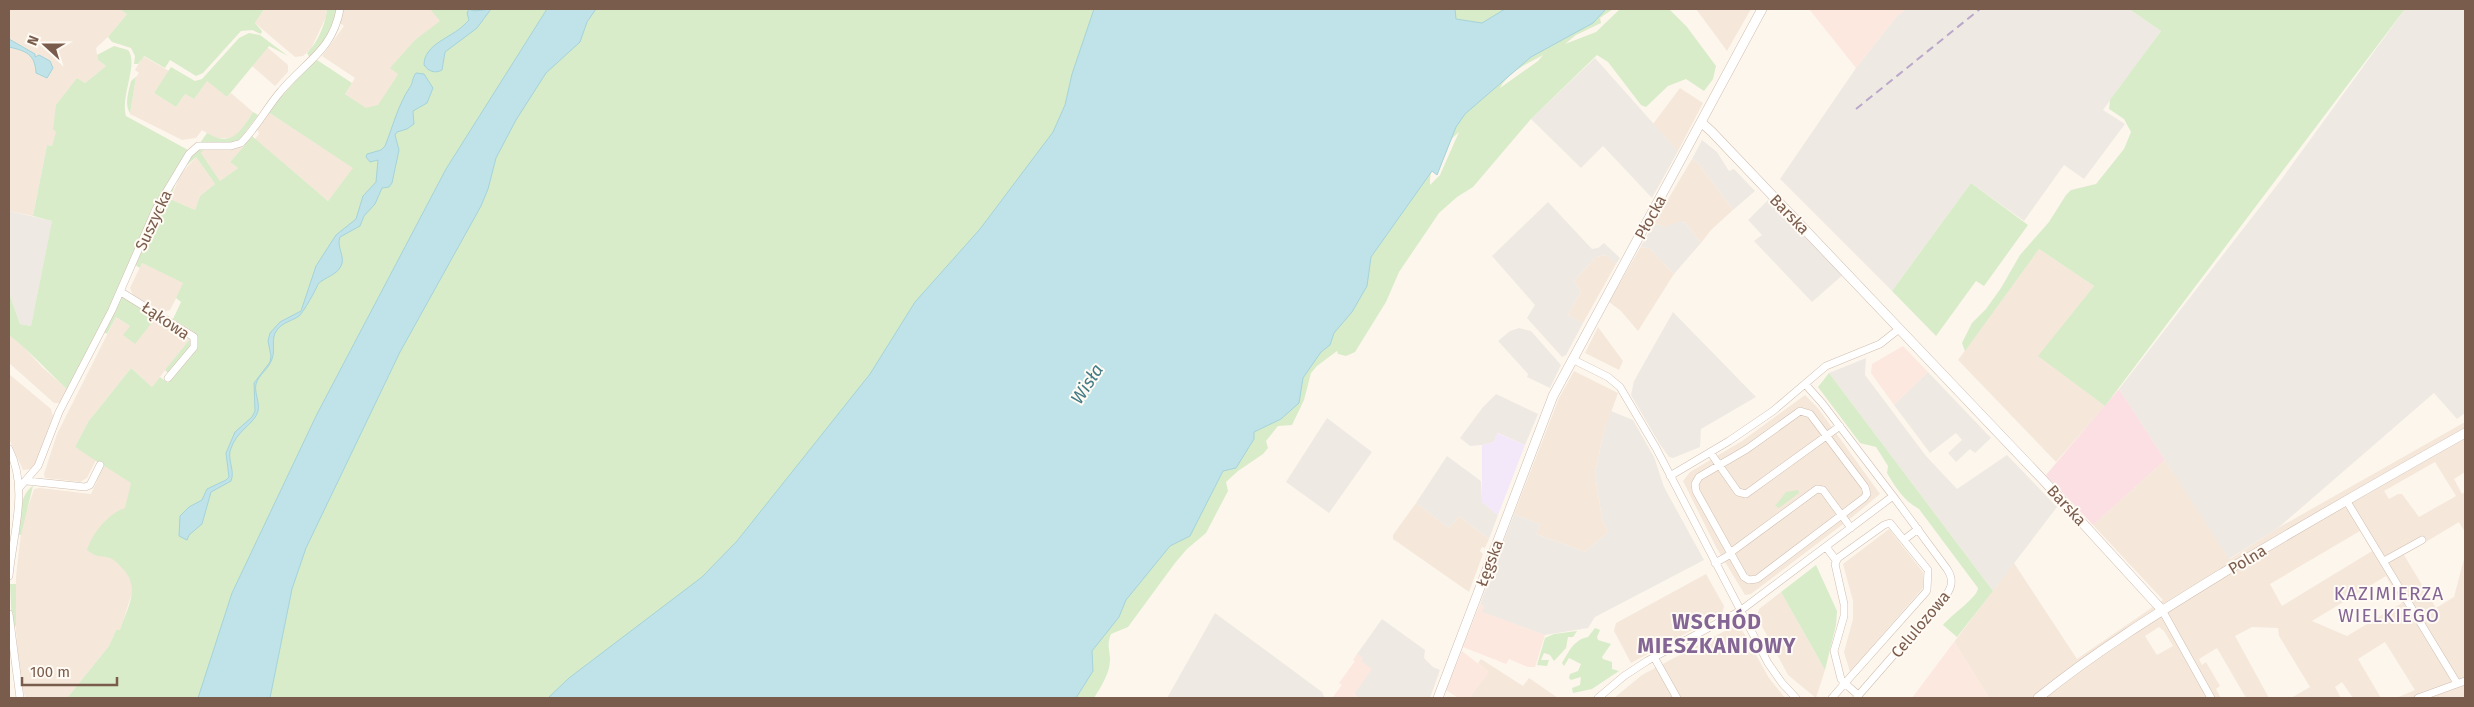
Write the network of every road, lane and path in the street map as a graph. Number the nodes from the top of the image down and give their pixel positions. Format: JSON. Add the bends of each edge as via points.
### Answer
{"nodes":[{"id":1,"x":340,"y":9,"type":"edge"},
{"id":2,"x":1762,"y":9,"type":"edge"},
{"id":3,"x":1701,"y":122,"type":"junction"},
{"id":4,"x":121,"y":292,"type":"junction"},
{"id":5,"x":1900,"y":329,"type":"junction"},
{"id":6,"x":1572,"y":359,"type":"junction"},
{"id":7,"x":168,"y":378,"type":"dead end"},
{"id":8,"x":1806,"y":385,"type":"junction"},
{"id":9,"x":1840,"y":426,"type":"junction"},
{"id":10,"x":1540,"y":427,"type":"joint"},
{"id":11,"x":2465,"y":433,"type":"edge"},
{"id":12,"x":1827,"y":436,"type":"junction"},
{"id":13,"x":9,"y":448,"type":"edge"},
{"id":14,"x":1710,"y":452,"type":"junction"},
{"id":15,"x":100,"y":465,"type":"dead end"},
{"id":16,"x":1719,"y":465,"type":"junction"},
{"id":17,"x":1670,"y":476,"type":"junction"},
{"id":18,"x":27,"y":481,"type":"junction"},
{"id":19,"x":19,"y":488,"type":"junction"},
{"id":20,"x":1893,"y":496,"type":"junction"},
{"id":21,"x":2346,"y":500,"type":"junction"},
{"id":22,"x":1842,"y":515,"type":"junction"},
{"id":23,"x":1852,"y":528,"type":"junction"},
{"id":24,"x":1918,"y":530,"type":"junction"},
{"id":25,"x":1905,"y":540,"type":"junction"},
{"id":26,"x":2422,"y":540,"type":"dead end"},
{"id":27,"x":1826,"y":547,"type":"junction"},
{"id":28,"x":1731,"y":554,"type":"junction"},
{"id":29,"x":1836,"y":560,"type":"junction"},
{"id":30,"x":2384,"y":561,"type":"junction"},
{"id":31,"x":1715,"y":563,"type":"junction"},
{"id":32,"x":9,"y":576,"type":"edge"},
{"id":33,"x":2162,"y":610,"type":"junction"},
{"id":34,"x":1740,"y":612,"type":"junction"},
{"id":35,"x":9,"y":614,"type":"edge"},
{"id":36,"x":1654,"y":657,"type":"junction"},
{"id":37,"x":12,"y":674,"type":"edge"},
{"id":38,"x":2465,"y":680,"type":"edge"},
{"id":39,"x":1846,"y":683,"type":"junction"},
{"id":40,"x":2457,"y":683,"type":"junction"},
{"id":41,"x":1857,"y":696,"type":"edge"},
{"id":42,"x":20,"y":698,"type":"edge"},
{"id":43,"x":1438,"y":698,"type":"edge"},
{"id":44,"x":1598,"y":698,"type":"edge"},
{"id":45,"x":1677,"y":698,"type":"edge"},
{"id":46,"x":1796,"y":698,"type":"edge"},
{"id":47,"x":1832,"y":698,"type":"edge"},
{"id":48,"x":2038,"y":698,"type":"edge"},
{"id":49,"x":2211,"y":698,"type":"edge"},
{"id":50,"x":2421,"y":698,"type":"edge"}],
"edges":[{"from":1,"to":4,"type":"street","name":"Suszycka","via":[[335,30],[323,49],[280,92],[241,142],[232,146],[198,146],[189,154],[162,197]]},
{"from":2,"to":3,"type":"street","name":"Płocka"},
{"from":3,"to":5,"type":"street","name":"Barska"},
{"from":3,"to":6,"type":"street","name":"Płocka"},
{"from":4,"to":7,"type":"street","name":"Łąkowa","via":[[194,337],[194,347]]},
{"from":4,"to":18,"type":"street","name":"Suszycka","via":[[59,412],[38,466]]},
{"from":5,"to":8,"type":"street","via":[[1880,344],[1826,366]]},
{"from":5,"to":33,"type":"street","name":"Barska"},
{"from":6,"to":10,"type":"street","name":"Płocka"},
{"from":6,"to":17,"type":"street","via":[[1608,377],[1620,388]]},
{"from":8,"to":9,"type":"street","name":"Celulozowa"},
{"from":8,"to":14,"type":"street"},
{"from":9,"to":12,"type":"street"},
{"from":9,"to":20,"type":"street","name":"Celulozowa"},
{"from":10,"to":43,"type":"street","name":"Łęgska"},
{"from":11,"to":21,"type":"street","name":"Polna"},
{"from":12,"to":16,"type":"street","via":[[1810,414],[1800,411]]},
{"from":12,"to":16,"type":"street","via":[[1746,494],[1738,492]]},
{"from":12,"to":22,"type":"street","via":[[1867,491],[1864,498]]},
{"from":13,"to":19,"type":"street"},
{"from":14,"to":16,"type":"street"},
{"from":14,"to":17,"type":"street"},
{"from":15,"to":18,"type":"street","via":[[90,485],[85,487]]},
{"from":16,"to":28,"type":"street","via":[[1698,478],[1694,486]]},
{"from":17,"to":31,"type":"street"},
{"from":18,"to":19,"type":"street","name":"Suszycka"},
{"from":19,"to":32,"type":"street"},
{"from":20,"to":23,"type":"street"},
{"from":20,"to":24,"type":"street","name":"Celulozowa"},
{"from":21,"to":30,"type":"street"},
{"from":21,"to":33,"type":"street","name":"Polna"},
{"from":22,"to":23,"type":"street"},
{"from":22,"to":28,"type":"street","via":[[1823,490],[1817,489]]},
{"from":22,"to":28,"type":"street","via":[[1755,580],[1744,577]]},
{"from":23,"to":27,"type":"street"},
{"from":24,"to":25,"type":"street"},
{"from":24,"to":41,"type":"street","name":"Celulozowa","via":[[1950,573],[1950,588]]},
{"from":25,"to":29,"type":"street","via":[[1894,525],[1886,523]]},
{"from":25,"to":39,"type":"street","via":[[1928,572],[1927,590]]},
{"from":26,"to":30,"type":"street"},
{"from":27,"to":29,"type":"street"},
{"from":27,"to":34,"type":"street"},
{"from":28,"to":31,"type":"street"},
{"from":29,"to":39,"type":"street","via":[[1834,566],[1844,608],[1834,653],[1840,678]]},
{"from":30,"to":40,"type":"street"},
{"from":31,"to":34,"type":"street"},
{"from":33,"to":48,"type":"street","name":"Polna","via":[[2104,648]]},
{"from":33,"to":49,"type":"street","name":"Barska"},
{"from":34,"to":36,"type":"street"},
{"from":34,"to":46,"type":"street","via":[[1772,670]]},
{"from":35,"to":37,"type":"street"},
{"from":36,"to":44,"type":"street"},
{"from":36,"to":45,"type":"street"},
{"from":37,"to":42,"type":"street"},
{"from":38,"to":40,"type":"street"},
{"from":39,"to":41,"type":"street"},
{"from":39,"to":47,"type":"street"},
{"from":40,"to":50,"type":"street"}]}
